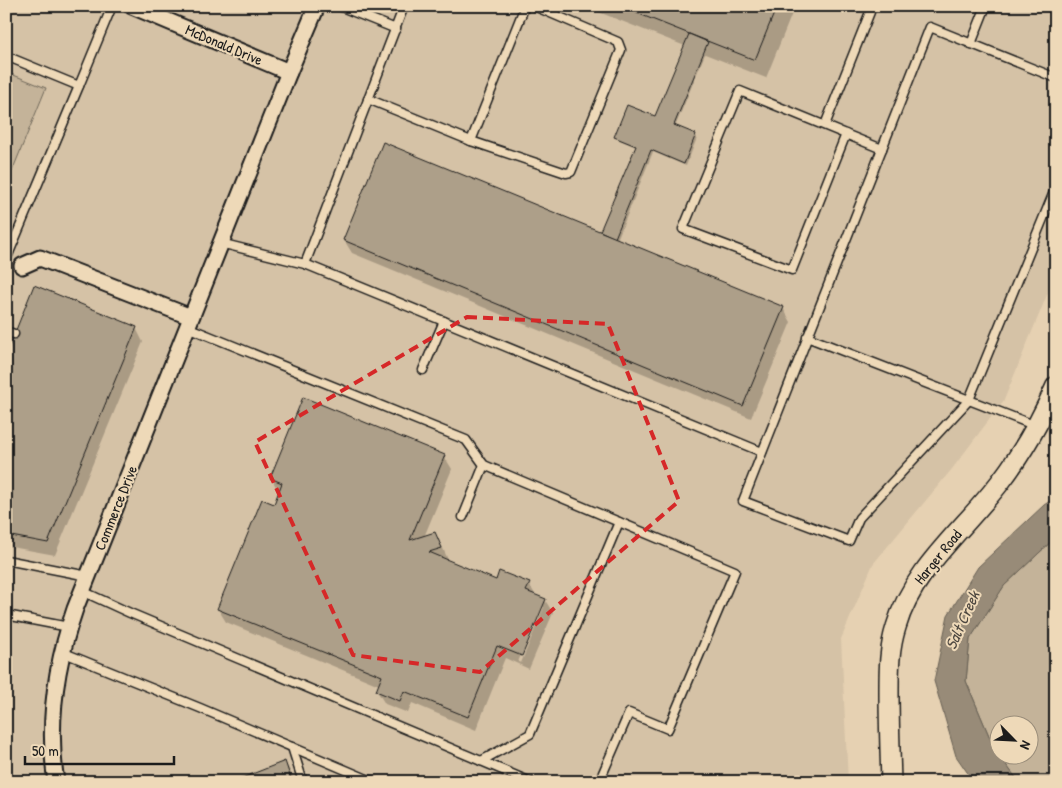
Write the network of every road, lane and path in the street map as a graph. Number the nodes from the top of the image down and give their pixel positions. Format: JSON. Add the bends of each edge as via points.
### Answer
{"nodes":[{"id":1,"x":112,"y":6,"type":"edge"},
{"id":2,"x":132,"y":6,"type":"edge"},
{"id":3,"x":317,"y":6,"type":"edge"},
{"id":4,"x":339,"y":6,"type":"edge"},
{"id":5,"x":404,"y":6,"type":"edge"},
{"id":6,"x":524,"y":6,"type":"edge"},
{"id":7,"x":534,"y":6,"type":"edge"},
{"id":8,"x":986,"y":6,"type":"edge"},
{"id":9,"x":870,"y":12,"type":"dead end"},
{"id":10,"x":396,"y":29,"type":"junction"},
{"id":11,"x":971,"y":44,"type":"junction"},
{"id":12,"x":6,"y":56,"type":"edge"},
{"id":13,"x":289,"y":72,"type":"junction"},
{"id":14,"x":1056,"y":78,"type":"edge"},
{"id":15,"x":79,"y":86,"type":"junction"},
{"id":16,"x":368,"y":100,"type":"junction"},
{"id":17,"x":825,"y":126,"type":"junction"},
{"id":18,"x":846,"y":134,"type":"junction"},
{"id":19,"x":471,"y":141,"type":"junction"},
{"id":20,"x":882,"y":149,"type":"junction"},
{"id":21,"x":1056,"y":188,"type":"edge"},
{"id":22,"x":220,"y":243,"type":"junction"},
{"id":23,"x":9,"y":246,"type":"edge"},
{"id":24,"x":7,"y":260,"type":"edge"},
{"id":25,"x":305,"y":264,"type":"junction"},
{"id":26,"x":22,"y":266,"type":"joint"},
{"id":27,"x":444,"y":321,"type":"junction"},
{"id":28,"x":189,"y":322,"type":"junction"},
{"id":29,"x":6,"y":331,"type":"edge"},
{"id":30,"x":14,"y":334,"type":"dead end"},
{"id":31,"x":807,"y":337,"type":"junction"},
{"id":32,"x":423,"y":370,"type":"dead end"},
{"id":33,"x":1056,"y":386,"type":"edge"},
{"id":34,"x":969,"y":400,"type":"junction"},
{"id":35,"x":1036,"y":426,"type":"junction"},
{"id":36,"x":762,"y":452,"type":"junction"},
{"id":37,"x":484,"y":465,"type":"junction"},
{"id":38,"x":463,"y":517,"type":"dead end"},
{"id":39,"x":619,"y":522,"type":"junction"},
{"id":40,"x":6,"y":560,"type":"edge"},
{"id":41,"x":88,"y":576,"type":"junction"},
{"id":42,"x":82,"y":591,"type":"junction"},
{"id":43,"x":6,"y":615,"type":"edge"},
{"id":44,"x":69,"y":627,"type":"junction"},
{"id":45,"x":62,"y":652,"type":"junction"},
{"id":46,"x":292,"y":747,"type":"junction"},
{"id":47,"x":481,"y":761,"type":"junction"},
{"id":48,"x":56,"y":782,"type":"edge"},
{"id":49,"x":303,"y":782,"type":"edge"},
{"id":50,"x":374,"y":782,"type":"edge"},
{"id":51,"x":531,"y":782,"type":"edge"},
{"id":52,"x":599,"y":782,"type":"edge"},
{"id":53,"x":892,"y":782,"type":"edge"}],
"edges":[{"from":1,"to":15,"type":"lane"},
{"from":2,"to":13,"type":"street","name":"McDonald Drive"},
{"from":3,"to":13,"type":"street","name":"Commerce Drive"},
{"from":4,"to":10,"type":"lane"},
{"from":5,"to":10,"type":"lane"},
{"from":6,"to":19,"type":"lane"},
{"from":7,"to":19,"type":"lane","via":[[618,42],[621,50],[571,172],[566,174]]},
{"from":8,"to":11,"type":"lane"},
{"from":9,"to":17,"type":"lane"},
{"from":10,"to":16,"type":"lane"},
{"from":11,"to":14,"type":"lane"},
{"from":11,"to":20,"type":"lane","via":[[930,28]]},
{"from":12,"to":15,"type":"lane"},
{"from":13,"to":22,"type":"street","name":"Commerce Drive"},
{"from":15,"to":23,"type":"lane"},
{"from":16,"to":19,"type":"lane"},
{"from":16,"to":25,"type":"lane"},
{"from":17,"to":18,"type":"lane"},
{"from":17,"to":18,"type":"lane","via":[[740,91],[683,229],[792,270]]},
{"from":18,"to":20,"type":"lane"},
{"from":20,"to":31,"type":"lane"},
{"from":21,"to":34,"type":"lane"},
{"from":22,"to":25,"type":"lane"},
{"from":22,"to":28,"type":"street","name":"Commerce Drive"},
{"from":23,"to":24,"type":"lane"},
{"from":24,"to":26,"type":"lane"},
{"from":25,"to":27,"type":"lane"},
{"from":26,"to":28,"type":"street","via":[[40,258]]},
{"from":27,"to":32,"type":"lane"},
{"from":27,"to":36,"type":"lane"},
{"from":28,"to":37,"type":"lane","via":[[466,440]]},
{"from":28,"to":41,"type":"street","name":"Commerce Drive"},
{"from":29,"to":30,"type":"lane"},
{"from":31,"to":34,"type":"lane"},
{"from":31,"to":36,"type":"lane"},
{"from":33,"to":35,"type":"street","name":"Harger Road"},
{"from":34,"to":35,"type":"lane"},
{"from":34,"to":36,"type":"lane","via":[[859,518],[849,541],[742,500]]},
{"from":35,"to":53,"type":"street","name":"Harger Road","via":[[1001,481],[921,575],[907,598],[889,657]]},
{"from":37,"to":38,"type":"lane"},
{"from":37,"to":39,"type":"lane"},
{"from":39,"to":47,"type":"lane","via":[[530,734]]},
{"from":39,"to":52,"type":"lane","via":[[735,571],[668,729],[629,713]]},
{"from":40,"to":41,"type":"lane"},
{"from":41,"to":42,"type":"street","name":"Commerce Drive"},
{"from":42,"to":44,"type":"street","name":"Commerce Drive"},
{"from":42,"to":47,"type":"lane"},
{"from":43,"to":44,"type":"lane"},
{"from":44,"to":45,"type":"street","name":"Commerce Drive"},
{"from":45,"to":46,"type":"lane"},
{"from":45,"to":48,"type":"street","name":"Commerce Drive","via":[[53,719]]},
{"from":46,"to":49,"type":"lane"},
{"from":46,"to":50,"type":"lane"},
{"from":47,"to":51,"type":"lane"}]}
